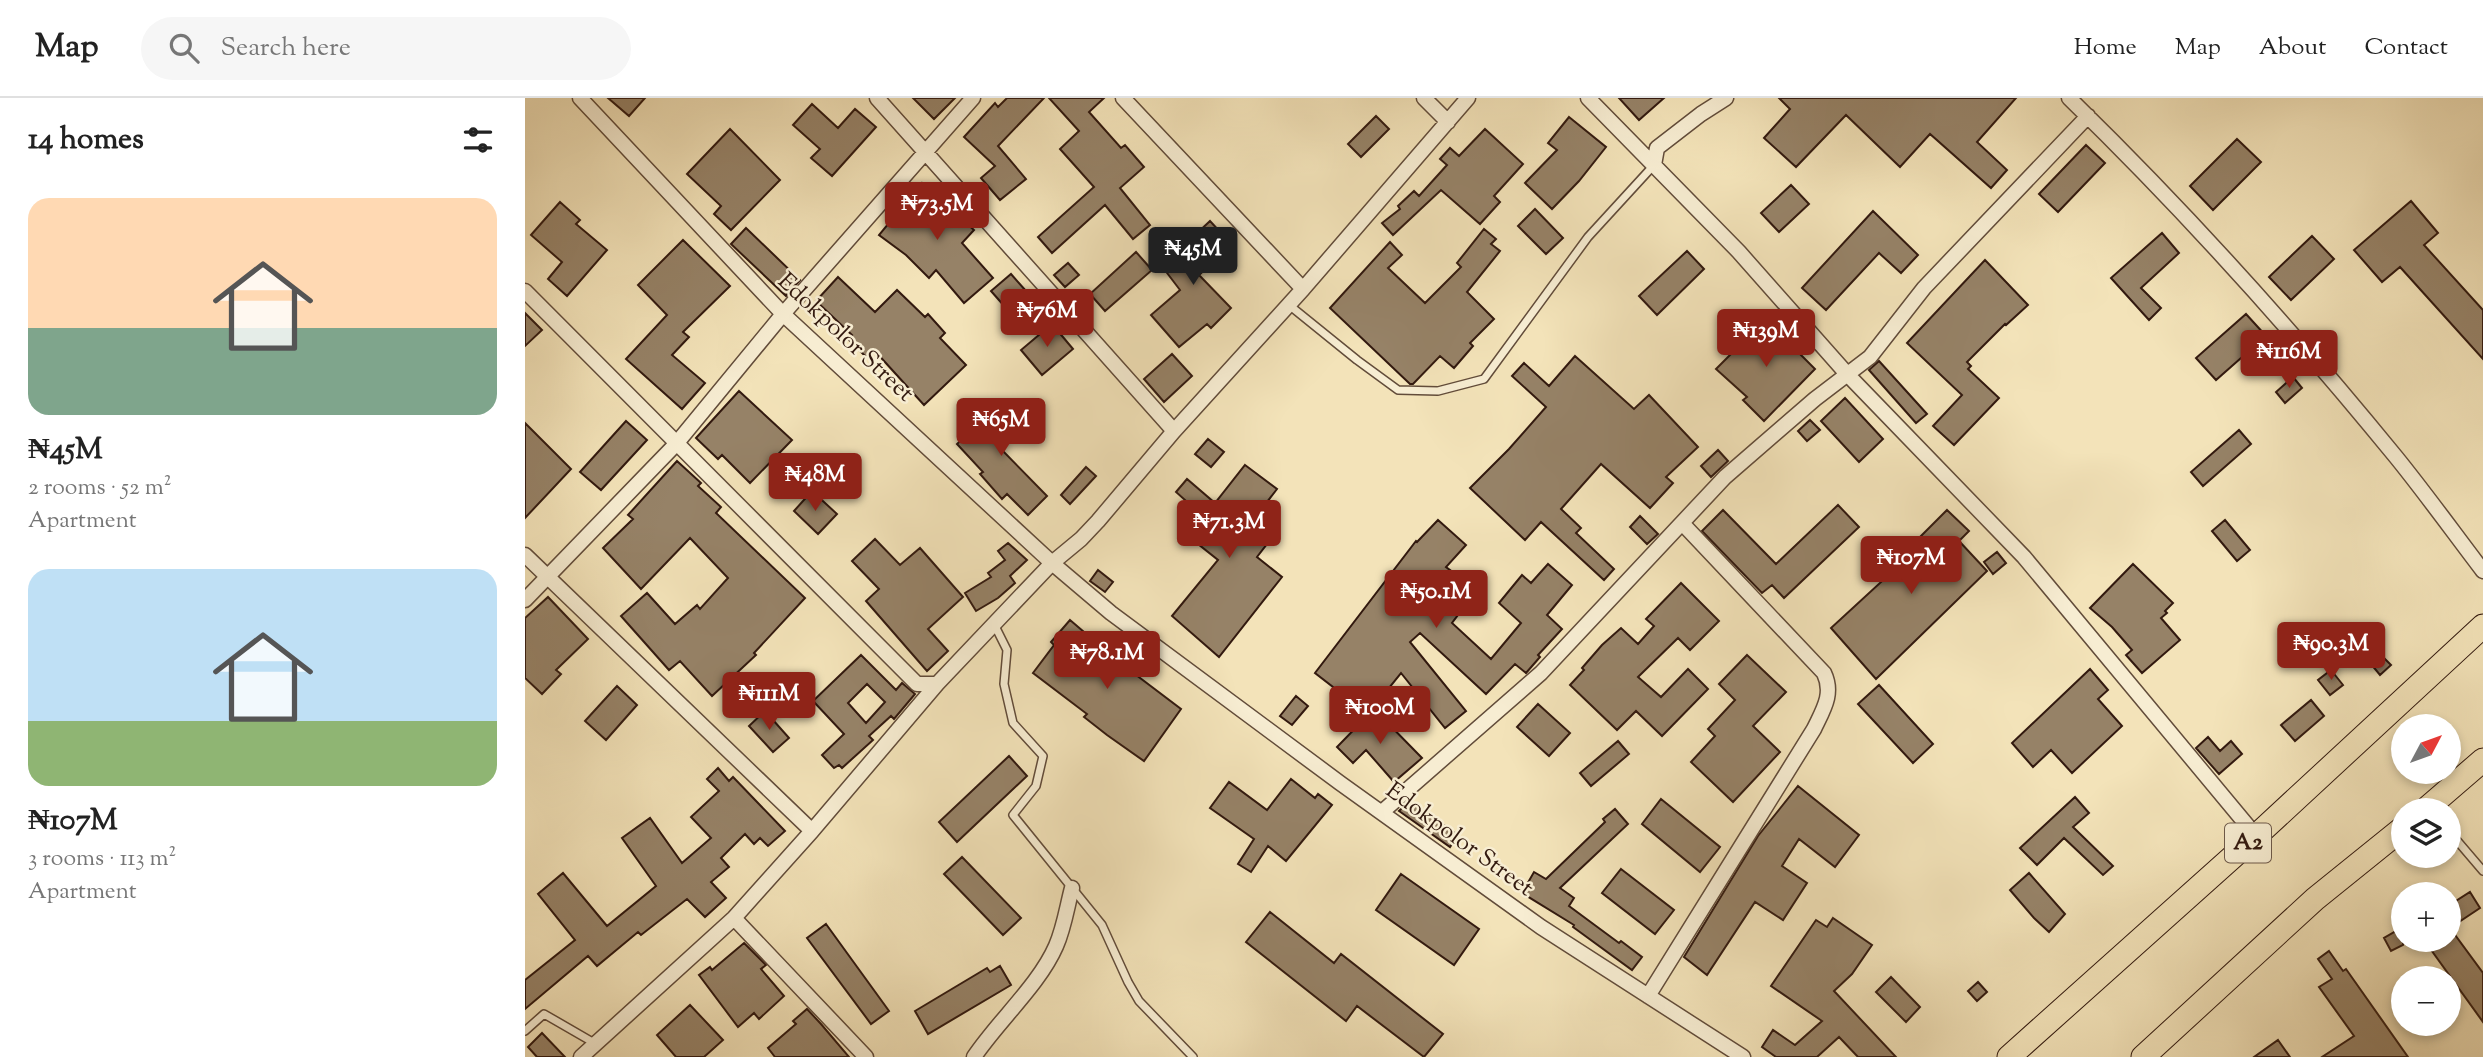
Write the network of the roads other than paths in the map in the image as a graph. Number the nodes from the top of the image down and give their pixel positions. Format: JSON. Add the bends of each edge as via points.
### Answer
{"nodes":[{"id":1,"x":580,"y":98,"type":"edge"},
{"id":2,"x":877,"y":98,"type":"edge"},
{"id":3,"x":973,"y":98,"type":"edge"},
{"id":4,"x":1123,"y":98,"type":"edge"},
{"id":5,"x":1424,"y":98,"type":"edge"},
{"id":6,"x":1468,"y":98,"type":"edge"},
{"id":7,"x":1588,"y":98,"type":"edge"},
{"id":8,"x":1726,"y":98,"type":"edge"},
{"id":9,"x":2069,"y":98,"type":"edge"},
{"id":10,"x":2088,"y":116,"type":"junction"},
{"id":11,"x":1448,"y":122,"type":"junction"},
{"id":12,"x":924,"y":151,"type":"junction"},
{"id":13,"x":1654,"y":165,"type":"junction"},
{"id":14,"x":1303,"y":289,"type":"junction"},
{"id":15,"x":525,"y":290,"type":"edge"},
{"id":16,"x":1289,"y":305,"type":"junction"},
{"id":17,"x":783,"y":314,"type":"junction"},
{"id":18,"x":1847,"y":374,"type":"junction"},
{"id":19,"x":1174,"y":431,"type":"junction"},
{"id":20,"x":676,"y":444,"type":"junction"},
{"id":21,"x":1682,"y":523,"type":"junction"},
{"id":22,"x":525,"y":555,"type":"edge"},
{"id":23,"x":1052,"y":563,"type":"junction"},
{"id":24,"x":2483,"y":572,"type":"edge"},
{"id":25,"x":546,"y":578,"type":"junction"},
{"id":26,"x":525,"y":600,"type":"edge"},
{"id":27,"x":993,"y":623,"type":"junction"},
{"id":28,"x":2483,"y":626,"type":"edge"},
{"id":29,"x":937,"y":684,"type":"junction"},
{"id":30,"x":2483,"y":760,"type":"edge"},
{"id":31,"x":2441,"y":798,"type":"edge"},
{"id":32,"x":1382,"y":812,"type":"junction"},
{"id":33,"x":812,"y":831,"type":"junction"},
{"id":34,"x":2256,"y":836,"type":"junction"},
{"id":35,"x":2391,"y":838,"type":"edge"},
{"id":36,"x":2461,"y":845,"type":"edge"},
{"id":37,"x":2483,"y":871,"type":"edge"},
{"id":38,"x":1072,"y":888,"type":"junction"},
{"id":39,"x":734,"y":918,"type":"junction"},
{"id":40,"x":1648,"y":996,"type":"junction"},
{"id":41,"x":525,"y":1031,"type":"edge"},
{"id":42,"x":596,"y":1044,"type":"junction"},
{"id":43,"x":2148,"y":1055,"type":"edge"},
{"id":44,"x":581,"y":1057,"type":"edge"},
{"id":45,"x":866,"y":1057,"type":"edge"},
{"id":46,"x":974,"y":1057,"type":"edge"},
{"id":47,"x":1193,"y":1057,"type":"edge"},
{"id":48,"x":1743,"y":1057,"type":"edge"},
{"id":49,"x":2009,"y":1057,"type":"edge"}],
"edges":[{"from":1,"to":17,"type":"street","name":"Edokpolor Street"},
{"from":2,"to":12,"type":"street"},
{"from":3,"to":12,"type":"street"},
{"from":4,"to":14,"type":"street"},
{"from":5,"to":11,"type":"street"},
{"from":6,"to":11,"type":"street"},
{"from":7,"to":13,"type":"street"},
{"from":8,"to":13,"type":"street","via":[[1657,148]]},
{"from":9,"to":10,"type":"street"},
{"from":10,"to":18,"type":"street","via":[[1924,288],[1870,357]]},
{"from":10,"to":24,"type":"street","via":[[2196,228],[2330,380]]},
{"from":11,"to":14,"type":"street"},
{"from":12,"to":17,"type":"street"},
{"from":12,"to":19,"type":"street"},
{"from":13,"to":16,"type":"lane","via":[[1588,237],[1484,379],[1438,391],[1398,390]]},
{"from":13,"to":18,"type":"street"},
{"from":14,"to":16,"type":"street"},
{"from":15,"to":20,"type":"street"},
{"from":16,"to":19,"type":"street"},
{"from":17,"to":20,"type":"street"},
{"from":17,"to":23,"type":"street","name":"Edokpolor Street"},
{"from":18,"to":21,"type":"street","via":[[1725,477]]},
{"from":18,"to":34,"type":"street","via":[[2024,557]]},
{"from":19,"to":23,"type":"street","via":[[1081,539]]},
{"from":20,"to":25,"type":"street"},
{"from":20,"to":29,"type":"street","via":[[917,684]]},
{"from":21,"to":32,"type":"street","via":[[1541,673]]},
{"from":21,"to":40,"type":"street","via":[[1824,673],[1829,700]]},
{"from":22,"to":25,"type":"street"},
{"from":23,"to":27,"type":"street"},
{"from":23,"to":32,"type":"street","name":"Edokpolor Street","via":[[1111,613]]},
{"from":25,"to":26,"type":"street"},
{"from":25,"to":33,"type":"street"},
{"from":27,"to":29,"type":"street"},
{"from":27,"to":38,"type":"lane","via":[[1007,650],[1005,684],[1013,723],[1043,756],[1036,786],[1013,815]]},
{"from":28,"to":34,"type":"highway","number":"A2"},
{"from":29,"to":33,"type":"street"},
{"from":30,"to":31,"type":"highway"},
{"from":32,"to":40,"type":"street","name":"Edokpolor Street","via":[[1541,927]]},
{"from":33,"to":39,"type":"street"},
{"from":34,"to":49,"type":"highway","number":"A2"},
{"from":35,"to":43,"type":"highway","via":[[2315,899]]},
{"from":36,"to":37,"type":"lane"},
{"from":38,"to":46,"type":"street","via":[[1056,947]]},
{"from":38,"to":47,"type":"lane","via":[[1102,925],[1139,1001]]},
{"from":39,"to":42,"type":"street"},
{"from":39,"to":45,"type":"street"},
{"from":40,"to":48,"type":"street","name":"Edokpolor Street"},
{"from":41,"to":42,"type":"lane","via":[[544,1014]]},
{"from":42,"to":44,"type":"street"}]}
